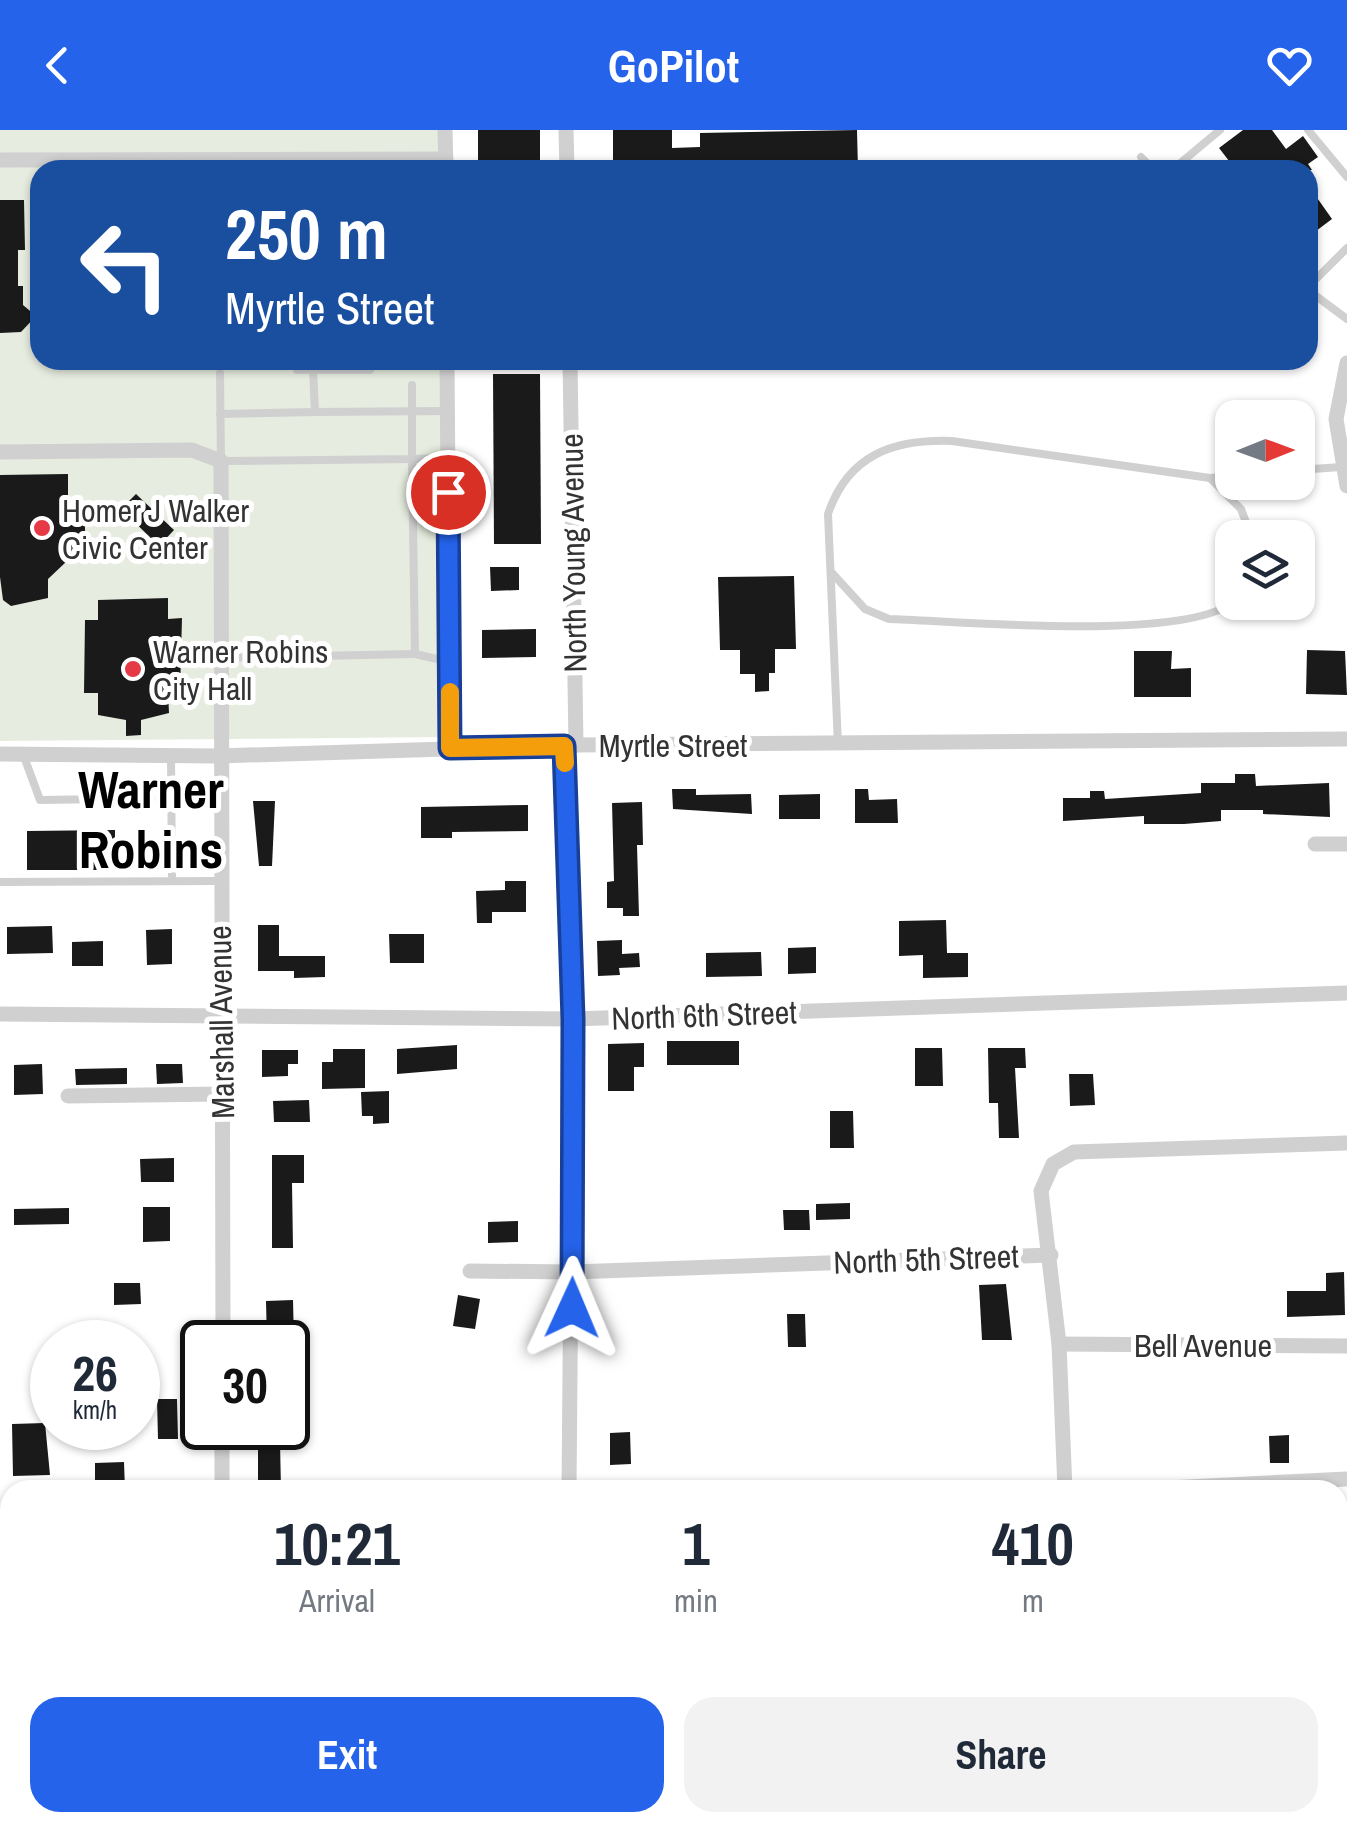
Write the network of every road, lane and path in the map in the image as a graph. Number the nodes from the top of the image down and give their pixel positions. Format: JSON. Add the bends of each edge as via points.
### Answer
{"nodes":[{"id":1,"x":445,"y":130,"type":"edge"},
{"id":2,"x":566,"y":130,"type":"edge"},
{"id":3,"x":1220,"y":130,"type":"edge"},
{"id":4,"x":1308,"y":130,"type":"edge"},
{"id":5,"x":1141,"y":157,"type":"dead end"},
{"id":6,"x":0,"y":160,"type":"edge"},
{"id":7,"x":30,"y":160,"type":"edge"},
{"id":8,"x":446,"y":160,"type":"edge"},
{"id":9,"x":567,"y":160,"type":"edge"},
{"id":10,"x":1144,"y":160,"type":"edge"},
{"id":11,"x":1184,"y":160,"type":"edge"},
{"id":12,"x":1347,"y":178,"type":"edge"},
{"id":13,"x":1347,"y":248,"type":"edge"},
{"id":14,"x":1318,"y":278,"type":"edge"},
{"id":15,"x":1318,"y":297,"type":"edge"},
{"id":16,"x":1347,"y":319,"type":"edge"},
{"id":17,"x":1347,"y":363,"type":"edge"},
{"id":18,"x":296,"y":370,"type":"dead end"},
{"id":19,"x":313,"y":370,"type":"junction"},
{"id":20,"x":370,"y":370,"type":"dead end"},
{"id":21,"x":447,"y":370,"type":"edge"},
{"id":22,"x":570,"y":370,"type":"edge"},
{"id":23,"x":220,"y":373,"type":"dead end"},
{"id":24,"x":412,"y":385,"type":"dead end"},
{"id":25,"x":412,"y":411,"type":"junction"},
{"id":26,"x":448,"y":411,"type":"junction"},
{"id":27,"x":314,"y":412,"type":"junction"},
{"id":28,"x":220,"y":414,"type":"junction"},
{"id":29,"x":0,"y":452,"type":"edge"},
{"id":30,"x":448,"y":458,"type":"junction"},
{"id":31,"x":412,"y":460,"type":"junction"},
{"id":32,"x":221,"y":461,"type":"junction"},
{"id":33,"x":1341,"y":466,"type":"junction"},
{"id":34,"x":1315,"y":468,"type":"edge"},
{"id":35,"x":1210,"y":478,"type":"junction"},
{"id":36,"x":1215,"y":478,"type":"edge"},
{"id":37,"x":1347,"y":486,"type":"edge"},
{"id":38,"x":1245,"y":520,"type":"edge"},
{"id":39,"x":832,"y":573,"type":"junction"},
{"id":40,"x":1215,"y":613,"type":"edge"},
{"id":41,"x":415,"y":654,"type":"junction"},
{"id":42,"x":222,"y":658,"type":"junction"},
{"id":43,"x":450,"y":662,"type":"junction"},
{"id":44,"x":1347,"y":739,"type":"edge"},
{"id":45,"x":570,"y":745,"type":"junction"},
{"id":46,"x":838,"y":745,"type":"junction"},
{"id":47,"x":450,"y":748,"type":"junction"},
{"id":48,"x":0,"y":754,"type":"edge"},
{"id":49,"x":23,"y":754,"type":"junction"},
{"id":50,"x":170,"y":755,"type":"junction"},
{"id":51,"x":218,"y":756,"type":"junction"},
{"id":52,"x":171,"y":798,"type":"junction"},
{"id":53,"x":1315,"y":844,"type":"dead end"},
{"id":54,"x":1347,"y":844,"type":"edge"},
{"id":55,"x":172,"y":881,"type":"junction"},
{"id":56,"x":219,"y":881,"type":"junction"},
{"id":57,"x":0,"y":882,"type":"edge"},
{"id":58,"x":1347,"y":993,"type":"edge"},
{"id":59,"x":220,"y":1013,"type":"junction"},
{"id":60,"x":0,"y":1014,"type":"edge"},
{"id":61,"x":573,"y":1019,"type":"junction"},
{"id":62,"x":222,"y":1094,"type":"junction"},
{"id":63,"x":68,"y":1096,"type":"dead end"},
{"id":64,"x":1347,"y":1143,"type":"edge"},
{"id":65,"x":1050,"y":1254,"type":"junction"},
{"id":66,"x":470,"y":1270,"type":"dead end"},
{"id":67,"x":573,"y":1272,"type":"junction"},
{"id":68,"x":222,"y":1320,"type":"edge"},
{"id":69,"x":1059,"y":1344,"type":"junction"},
{"id":70,"x":1347,"y":1346,"type":"edge"},
{"id":71,"x":222,"y":1450,"type":"edge"},
{"id":72,"x":222,"y":1480,"type":"edge"},
{"id":73,"x":569,"y":1480,"type":"edge"},
{"id":74,"x":1065,"y":1480,"type":"edge"}],
"edges":[{"from":1,"to":8,"type":"street"},
{"from":2,"to":9,"type":"street"},
{"from":3,"to":11,"type":"lane"},
{"from":4,"to":12,"type":"lane"},
{"from":5,"to":10,"type":"lane"},
{"from":6,"to":7,"type":"street"},
{"from":13,"to":14,"type":"lane"},
{"from":15,"to":16,"type":"lane"},
{"from":17,"to":33,"type":"street","via":[[1336,419]]},
{"from":18,"to":19,"type":"lane"},
{"from":19,"to":20,"type":"lane"},
{"from":19,"to":27,"type":"lane"},
{"from":21,"to":26,"type":"street"},
{"from":22,"to":45,"type":"street","name":"North Young Avenue"},
{"from":23,"to":28,"type":"lane"},
{"from":24,"to":25,"type":"lane"},
{"from":25,"to":26,"type":"lane"},
{"from":25,"to":27,"type":"lane"},
{"from":25,"to":31,"type":"lane"},
{"from":26,"to":30,"type":"street"},
{"from":27,"to":28,"type":"lane"},
{"from":28,"to":32,"type":"lane"},
{"from":29,"to":32,"type":"street","via":[[192,450]]},
{"from":30,"to":31,"type":"lane"},
{"from":30,"to":43,"type":"street"},
{"from":31,"to":32,"type":"lane"},
{"from":31,"to":41,"type":"lane"},
{"from":32,"to":42,"type":"street","name":"Marshall Avenue"},
{"from":33,"to":34,"type":"lane"},
{"from":33,"to":37,"type":"street"},
{"from":35,"to":36,"type":"lane"},
{"from":35,"to":38,"type":"lane"},
{"from":35,"to":39,"type":"lane","via":[[952,440],[884,448],[864,458],[835,494],[827,539]]},
{"from":39,"to":40,"type":"lane","via":[[865,610],[888,619],[1078,624],[1177,622]]},
{"from":39,"to":46,"type":"lane"},
{"from":41,"to":42,"type":"lane"},
{"from":41,"to":43,"type":"lane"},
{"from":42,"to":51,"type":"street","name":"Marshall Avenue"},
{"from":43,"to":47,"type":"street"},
{"from":44,"to":46,"type":"street","name":"Myrtle Street"},
{"from":45,"to":46,"type":"street","name":"Myrtle Street"},
{"from":45,"to":47,"type":"street","name":"Myrtle Street"},
{"from":45,"to":61,"type":"street","name":"North Young Avenue"},
{"from":47,"to":51,"type":"street","name":"Myrtle Street"},
{"from":48,"to":49,"type":"street","name":"Myrtle Street"},
{"from":49,"to":50,"type":"street","name":"Myrtle Street"},
{"from":49,"to":52,"type":"lane","via":[[40,800]]},
{"from":50,"to":51,"type":"street","name":"Myrtle Street"},
{"from":50,"to":52,"type":"lane"},
{"from":51,"to":56,"type":"street","name":"Marshall Avenue"},
{"from":52,"to":55,"type":"lane"},
{"from":53,"to":54,"type":"street"},
{"from":55,"to":56,"type":"lane"},
{"from":55,"to":57,"type":"lane"},
{"from":56,"to":59,"type":"street","name":"Marshall Avenue"},
{"from":58,"to":61,"type":"street","name":"North 6th Street"},
{"from":59,"to":60,"type":"street","name":"North 6th Street"},
{"from":59,"to":61,"type":"street","name":"North 6th Street"},
{"from":59,"to":62,"type":"street","name":"Marshall Avenue"},
{"from":61,"to":67,"type":"street","name":"North Young Avenue"},
{"from":62,"to":63,"type":"street"},
{"from":62,"to":68,"type":"street","name":"Marshall Avenue"},
{"from":64,"to":65,"type":"street","name":"North 5th Street","via":[[1064,1155],[1041,1191]]},
{"from":65,"to":67,"type":"street","name":"North 5th Street"},
{"from":65,"to":69,"type":"street"},
{"from":66,"to":67,"type":"street","name":"North 5th Street"},
{"from":67,"to":73,"type":"street","name":"North Young Avenue"},
{"from":69,"to":70,"type":"street","name":"Bell Avenue"},
{"from":69,"to":74,"type":"street"},
{"from":71,"to":72,"type":"street"}]}
